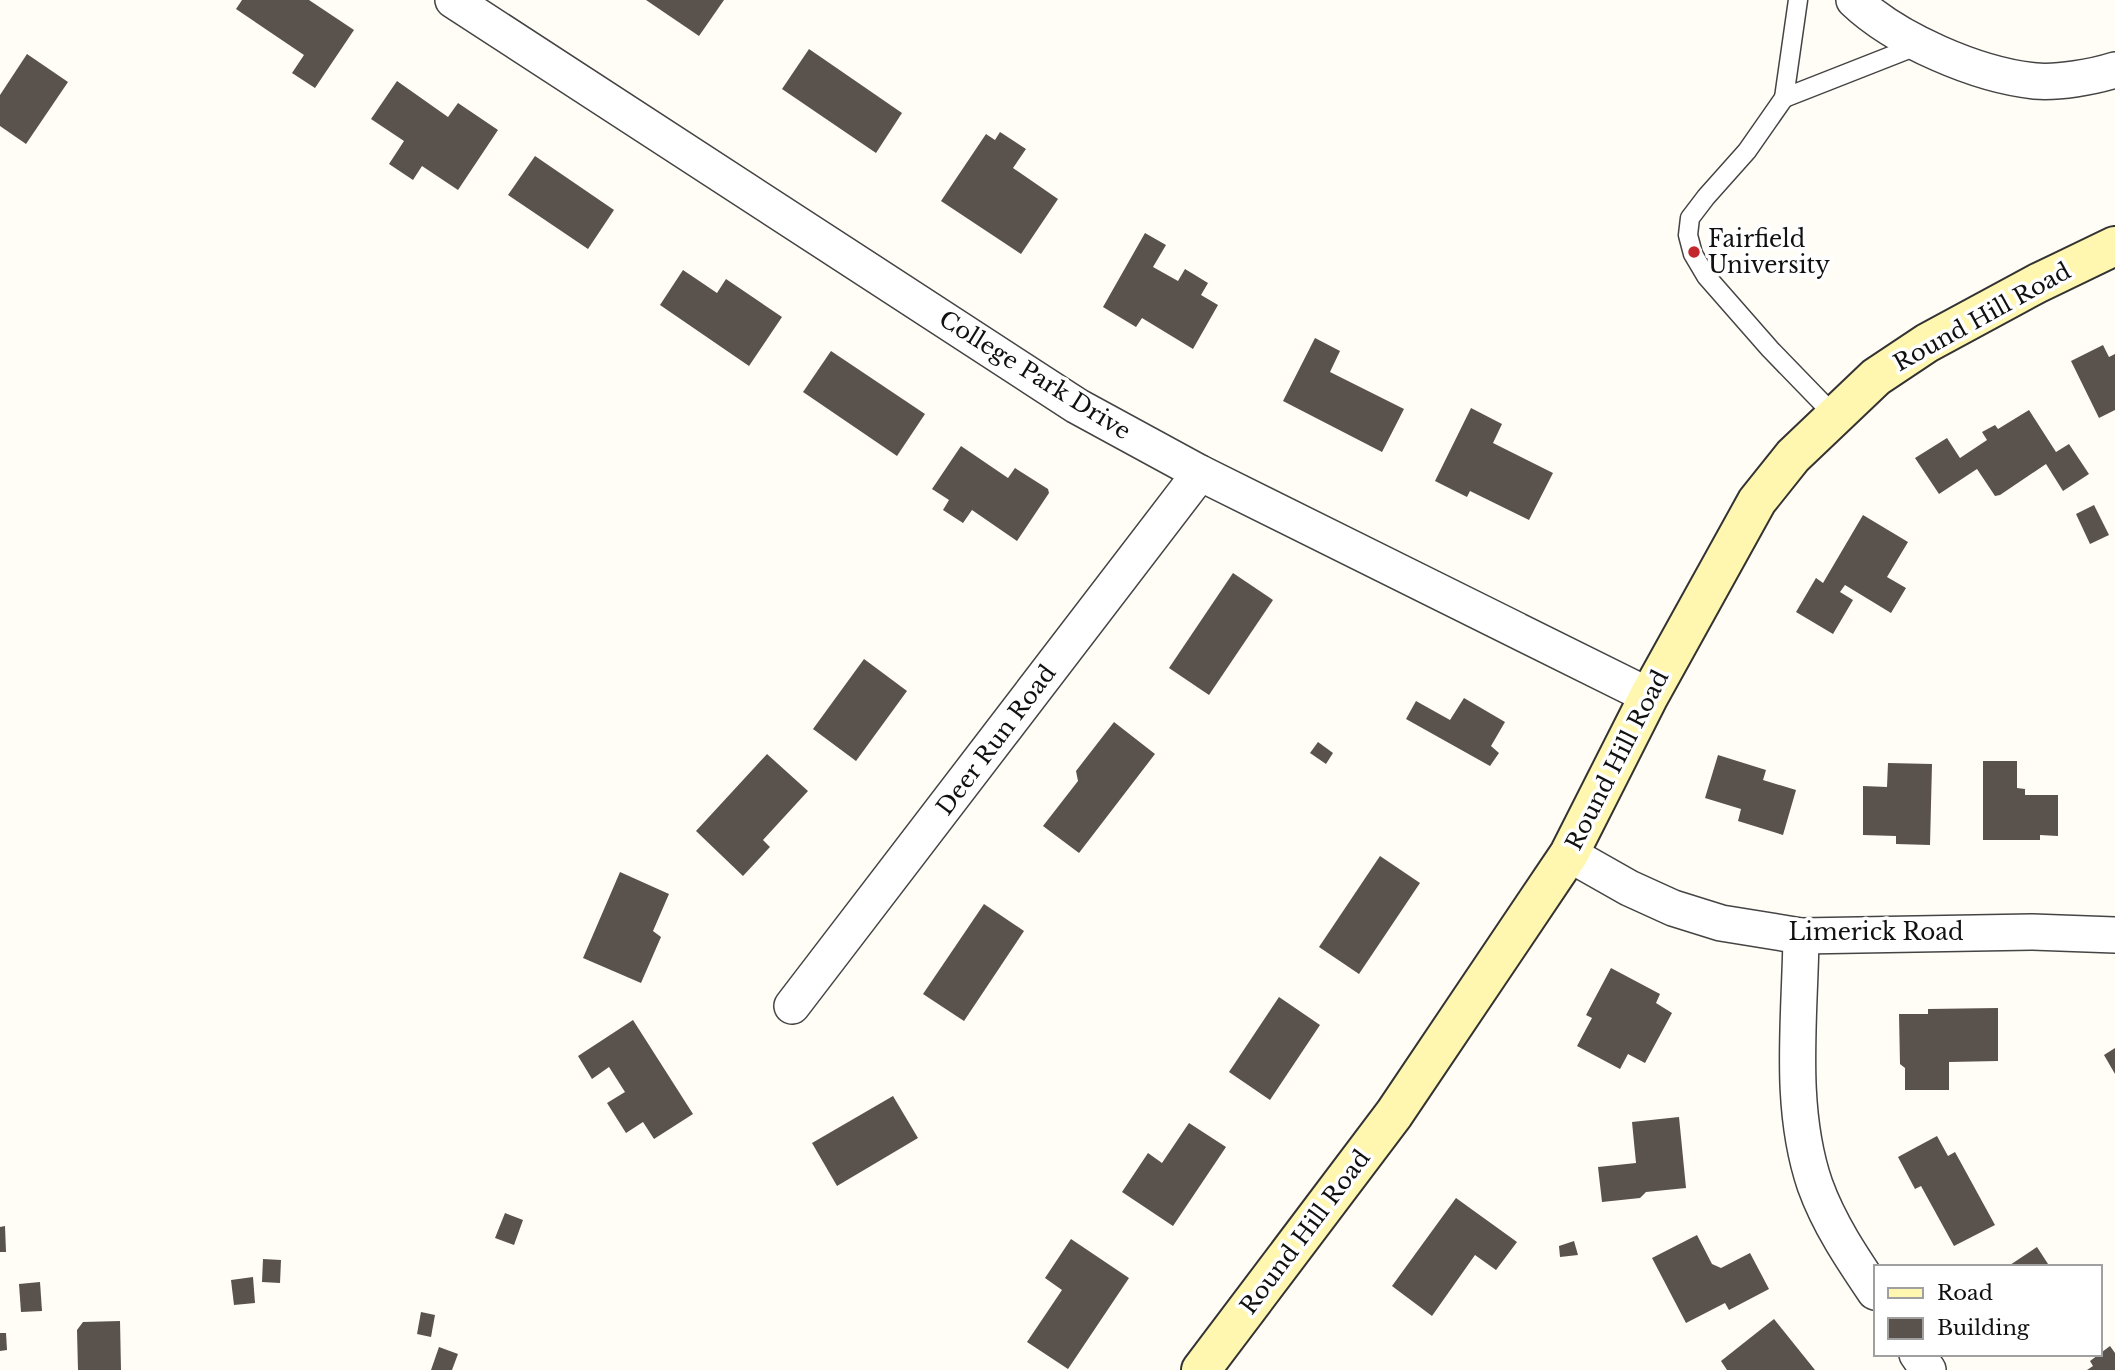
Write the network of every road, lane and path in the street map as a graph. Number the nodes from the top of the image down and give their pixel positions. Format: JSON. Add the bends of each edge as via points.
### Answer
{"nodes":[{"id":1,"x":453,"y":0,"type":"edge"},
{"id":2,"x":1798,"y":0,"type":"edge"},
{"id":3,"x":1854,"y":0,"type":"edge"},
{"id":4,"x":1919,"y":45,"type":"junction"},
{"id":5,"x":2115,"y":70,"type":"edge"},
{"id":6,"x":1784,"y":97,"type":"junction"},
{"id":7,"x":2115,"y":246,"type":"edge"},
{"id":8,"x":1833,"y":415,"type":"junction"},
{"id":9,"x":1200,"y":473,"type":"junction"},
{"id":10,"x":1649,"y":696,"type":"junction"},
{"id":11,"x":1569,"y":855,"type":"junction"},
{"id":12,"x":2115,"y":935,"type":"edge"},
{"id":13,"x":1801,"y":936,"type":"junction"},
{"id":14,"x":792,"y":1006,"type":"dead end"},
{"id":15,"x":1874,"y":1290,"type":"edge"},
{"id":16,"x":1201,"y":1370,"type":"edge"}],
"edges":[{"from":1,"to":9,"type":"street","name":"College Park Drive","via":[[1077,406]]},
{"from":2,"to":6,"type":"lane"},
{"from":3,"to":4,"type":"street"},
{"from":4,"to":5,"type":"street","via":[[1986,70],[2036,81]]},
{"from":4,"to":6,"type":"lane"},
{"from":6,"to":8,"type":"lane","via":[[1747,151],[1690,218],[1688,235],[1706,276]]},
{"from":7,"to":8,"type":"main road","name":"Round Hill Road","via":[[1927,343],[1876,377]]},
{"from":8,"to":10,"type":"main road","name":"Round Hill Road","via":[[1757,501]]},
{"from":9,"to":10,"type":"street","name":"College Park Drive"},
{"from":9,"to":14,"type":"street","name":"Deer Run Road"},
{"from":10,"to":11,"type":"main road","name":"Round Hill Road"},
{"from":11,"to":13,"type":"street","name":"Limerick Road","via":[[1673,908],[1721,923]]},
{"from":11,"to":16,"type":"main road","name":"Round Hill Road","via":[[1394,1114]]},
{"from":12,"to":13,"type":"street","name":"Limerick Road"},
{"from":13,"to":15,"type":"street","via":[[1798,1092],[1807,1153],[1829,1216]]}]}
